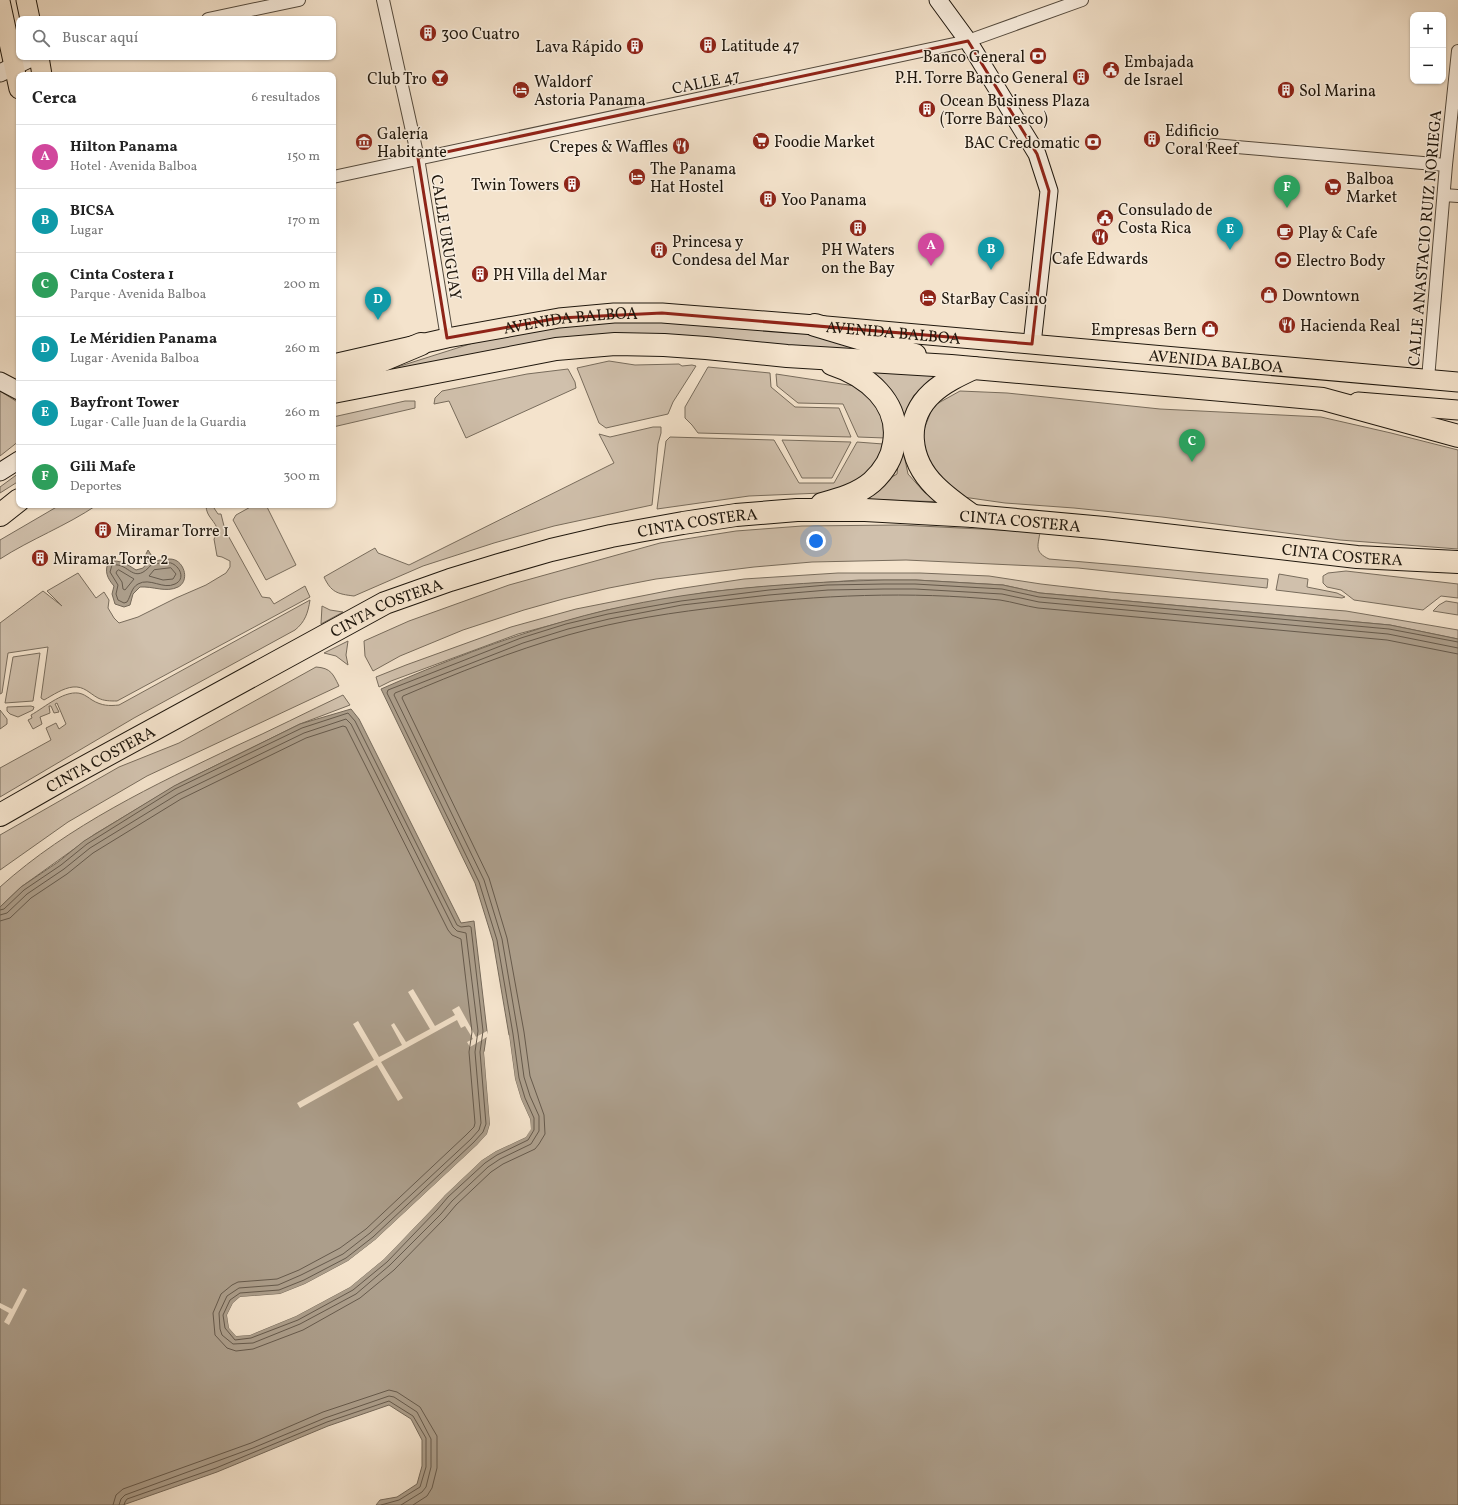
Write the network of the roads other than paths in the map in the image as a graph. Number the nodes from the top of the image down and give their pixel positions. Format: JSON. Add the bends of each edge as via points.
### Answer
{"nodes":[{"id":1,"x":26,"y":0,"type":"edge"},
{"id":2,"x":299,"y":0,"type":"edge"},
{"id":3,"x":383,"y":0,"type":"edge"},
{"id":4,"x":938,"y":0,"type":"edge"},
{"id":5,"x":1082,"y":0,"type":"edge"},
{"id":6,"x":0,"y":1,"type":"edge"},
{"id":7,"x":29,"y":16,"type":"edge"},
{"id":8,"x":222,"y":16,"type":"edge"},
{"id":9,"x":968,"y":41,"type":"junction"},
{"id":10,"x":1458,"y":51,"type":"edge"},
{"id":11,"x":27,"y":60,"type":"edge"},
{"id":12,"x":39,"y":60,"type":"edge"},
{"id":13,"x":7,"y":70,"type":"edge"},
{"id":14,"x":41,"y":72,"type":"edge"},
{"id":15,"x":16,"y":84,"type":"edge"},
{"id":16,"x":1213,"y":145,"type":"dead end"},
{"id":17,"x":418,"y":158,"type":"junction"},
{"id":18,"x":1446,"y":166,"type":"junction"},
{"id":19,"x":336,"y":176,"type":"edge"},
{"id":20,"x":1444,"y":195,"type":"junction"},
{"id":21,"x":1458,"y":196,"type":"edge"},
{"id":22,"x":815,"y":325,"type":"junction"},
{"id":23,"x":447,"y":338,"type":"junction"},
{"id":24,"x":421,"y":344,"type":"junction"},
{"id":25,"x":1032,"y":344,"type":"junction"},
{"id":26,"x":787,"y":356,"type":"junction"},
{"id":27,"x":336,"y":363,"type":"edge"},
{"id":28,"x":951,"y":366,"type":"junction"},
{"id":29,"x":974,"y":368,"type":"junction"},
{"id":30,"x":1428,"y":379,"type":"junction"},
{"id":31,"x":0,"y":380,"type":"edge"},
{"id":32,"x":336,"y":380,"type":"edge"},
{"id":33,"x":1458,"y":382,"type":"edge"},
{"id":34,"x":16,"y":389,"type":"edge"},
{"id":35,"x":336,"y":391,"type":"edge"},
{"id":36,"x":1323,"y":399,"type":"junction"},
{"id":37,"x":1458,"y":410,"type":"edge"},
{"id":38,"x":1458,"y":436,"type":"edge"},
{"id":39,"x":16,"y":462,"type":"edge"},
{"id":40,"x":0,"y":472,"type":"edge"},
{"id":41,"x":16,"y":491,"type":"edge"},
{"id":42,"x":0,"y":499,"type":"edge"},
{"id":43,"x":16,"y":502,"type":"edge"},
{"id":44,"x":798,"y":510,"type":"junction"},
{"id":45,"x":0,"y":515,"type":"edge"},
{"id":46,"x":973,"y":516,"type":"junction"},
{"id":47,"x":1357,"y":557,"type":"junction"},
{"id":48,"x":1458,"y":562,"type":"edge"},
{"id":49,"x":1458,"y":571,"type":"edge"},
{"id":50,"x":0,"y":815,"type":"edge"}],
"edges":[{"from":1,"to":7,"type":"main road"},
{"from":2,"to":8,"type":"street"},
{"from":3,"to":17,"type":"street","name":"CALLE URUGUAY"},
{"from":4,"to":9,"type":"street"},
{"from":5,"to":9,"type":"street","name":"CALLE 47"},
{"from":6,"to":13,"type":"main road"},
{"from":9,"to":17,"type":"street","name":"CALLE 47"},
{"from":9,"to":25,"type":"street","via":[[1037,154],[1049,191]]},
{"from":10,"to":18,"type":"street","name":"CALLE ANASTACIO RUIZ NORIEGA"},
{"from":11,"to":13,"type":"street"},
{"from":12,"to":14,"type":"main road"},
{"from":13,"to":15,"type":"main road"},
{"from":16,"to":18,"type":"street"},
{"from":17,"to":19,"type":"street","name":"CALLE 47"},
{"from":17,"to":23,"type":"street","name":"CALLE URUGUAY"},
{"from":18,"to":20,"type":"street","name":"CALLE ANASTACIO RUIZ NORIEGA"},
{"from":20,"to":21,"type":"street"},
{"from":20,"to":30,"type":"street","name":"CALLE ANASTACIO RUIZ NORIEGA"},
{"from":22,"to":23,"type":"main road","name":"AVENIDA BALBOA","via":[[662,313],[614,313],[560,318]]},
{"from":22,"to":25,"type":"main road","name":"AVENIDA BALBOA"},
{"from":22,"to":28,"type":"highway"},
{"from":23,"to":24,"type":"main road","name":"AVENIDA BALBOA"},
{"from":24,"to":27,"type":"main road","name":"AVENIDA BALBOA"},
{"from":24,"to":32,"type":"highway"},
{"from":25,"to":30,"type":"main road","name":"AVENIDA BALBOA"},
{"from":26,"to":28,"type":"highway","name":"AVENIDA BALBOA"},
{"from":26,"to":35,"type":"highway","name":"AVENIDA BALBOA","via":[[706,348],[615,344],[556,349]]},
{"from":26,"to":44,"type":"highway","via":[[825,362],[865,380],[883,397],[895,424],[895,441],[890,460],[872,482],[852,494]]},
{"from":28,"to":29,"type":"highway","name":"AVENIDA BALBOA"},
{"from":29,"to":36,"type":"highway","name":"AVENIDA BALBOA"},
{"from":29,"to":46,"type":"highway","via":[[951,380],[927,399],[914,424],[913,440],[914,454],[927,477],[942,493]]},
{"from":30,"to":33,"type":"main road","name":"AVENIDA BALBOA"},
{"from":31,"to":34,"type":"street"},
{"from":36,"to":37,"type":"main road","name":"AVENIDA BALBOA"},
{"from":36,"to":38,"type":"highway","name":"AVENIDA BALBOA"},
{"from":39,"to":40,"type":"street"},
{"from":41,"to":42,"type":"highway"},
{"from":43,"to":45,"type":"highway"},
{"from":44,"to":46,"type":"highway","name":"CINTA COSTERA","via":[[865,510]]},
{"from":44,"to":50,"type":"highway","name":"CINTA COSTERA","via":[[736,515],[611,536],[499,565],[385,603]]},
{"from":46,"to":47,"type":"highway","name":"CINTA COSTERA"},
{"from":47,"to":48,"type":"highway","name":"CINTA COSTERA"},
{"from":47,"to":49,"type":"highway"}]}
